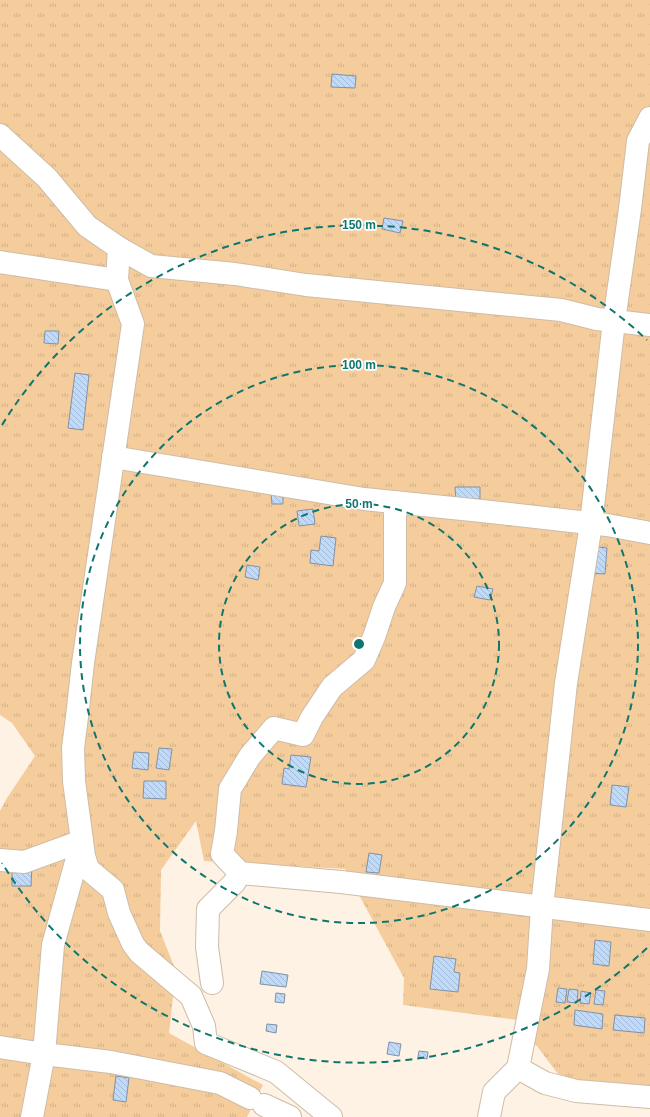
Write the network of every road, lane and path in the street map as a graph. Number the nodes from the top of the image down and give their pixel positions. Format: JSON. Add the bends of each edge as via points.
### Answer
{"nodes":[{"id":1,"x":650,"y":118,"type":"edge"},
{"id":2,"x":0,"y":135,"type":"edge"},
{"id":3,"x":119,"y":248,"type":"junction"},
{"id":4,"x":0,"y":262,"type":"edge"},
{"id":5,"x":116,"y":280,"type":"junction"},
{"id":6,"x":614,"y":321,"type":"junction"},
{"id":7,"x":650,"y":325,"type":"edge"},
{"id":8,"x":113,"y":457,"type":"junction"},
{"id":9,"x":396,"y":502,"type":"junction"},
{"id":10,"x":591,"y":524,"type":"junction"},
{"id":11,"x":650,"y":533,"type":"edge"},
{"id":12,"x":82,"y":841,"type":"junction"},
{"id":13,"x":0,"y":860,"type":"edge"},
{"id":14,"x":240,"y":873,"type":"junction"},
{"id":15,"x":542,"y":907,"type":"junction"},
{"id":16,"x":650,"y":920,"type":"edge"},
{"id":17,"x":212,"y":983,"type":"dead end"},
{"id":18,"x":0,"y":1047,"type":"edge"},
{"id":19,"x":44,"y":1054,"type":"junction"},
{"id":20,"x":518,"y":1068,"type":"junction"},
{"id":21,"x":650,"y":1098,"type":"edge"},
{"id":22,"x":32,"y":1117,"type":"edge"},
{"id":23,"x":290,"y":1117,"type":"edge"},
{"id":24,"x":331,"y":1117,"type":"edge"},
{"id":25,"x":489,"y":1117,"type":"edge"}],
"edges":[{"from":1,"to":6,"type":"street","via":[[638,141]]},
{"from":2,"to":3,"type":"street","via":[[47,178],[87,226]]},
{"from":3,"to":5,"type":"street"},
{"from":3,"to":6,"type":"street","via":[[151,266],[234,274],[306,285],[562,310]]},
{"from":4,"to":5,"type":"street"},
{"from":5,"to":8,"type":"street","via":[[133,324]]},
{"from":6,"to":7,"type":"street"},
{"from":6,"to":10,"type":"street"},
{"from":8,"to":9,"type":"street","via":[[364,499]]},
{"from":8,"to":12,"type":"street","via":[[72,748]]},
{"from":9,"to":10,"type":"street"},
{"from":9,"to":14,"type":"street","via":[[395,583],[364,660],[332,687],[303,736],[274,728],[250,756],[230,789],[222,854]]},
{"from":10,"to":11,"type":"street"},
{"from":10,"to":15,"type":"street","via":[[566,683]]},
{"from":12,"to":13,"type":"street","via":[[24,862]]},
{"from":12,"to":19,"type":"street","via":[[53,945]]},
{"from":12,"to":24,"type":"street","via":[[88,869],[113,890],[119,912],[133,944],[191,996],[204,1026],[206,1043],[276,1072]]},
{"from":14,"to":15,"type":"street","via":[[341,882]]},
{"from":14,"to":17,"type":"street","via":[[234,883],[208,909],[207,947]]},
{"from":15,"to":16,"type":"street"},
{"from":15,"to":20,"type":"street","via":[[538,969]]},
{"from":18,"to":19,"type":"street"},
{"from":19,"to":22,"type":"street"},
{"from":19,"to":23,"type":"street","via":[[111,1062],[220,1083]]},
{"from":20,"to":21,"type":"street","via":[[545,1083],[576,1091]]},
{"from":20,"to":25,"type":"street","via":[[494,1092]]}]}
